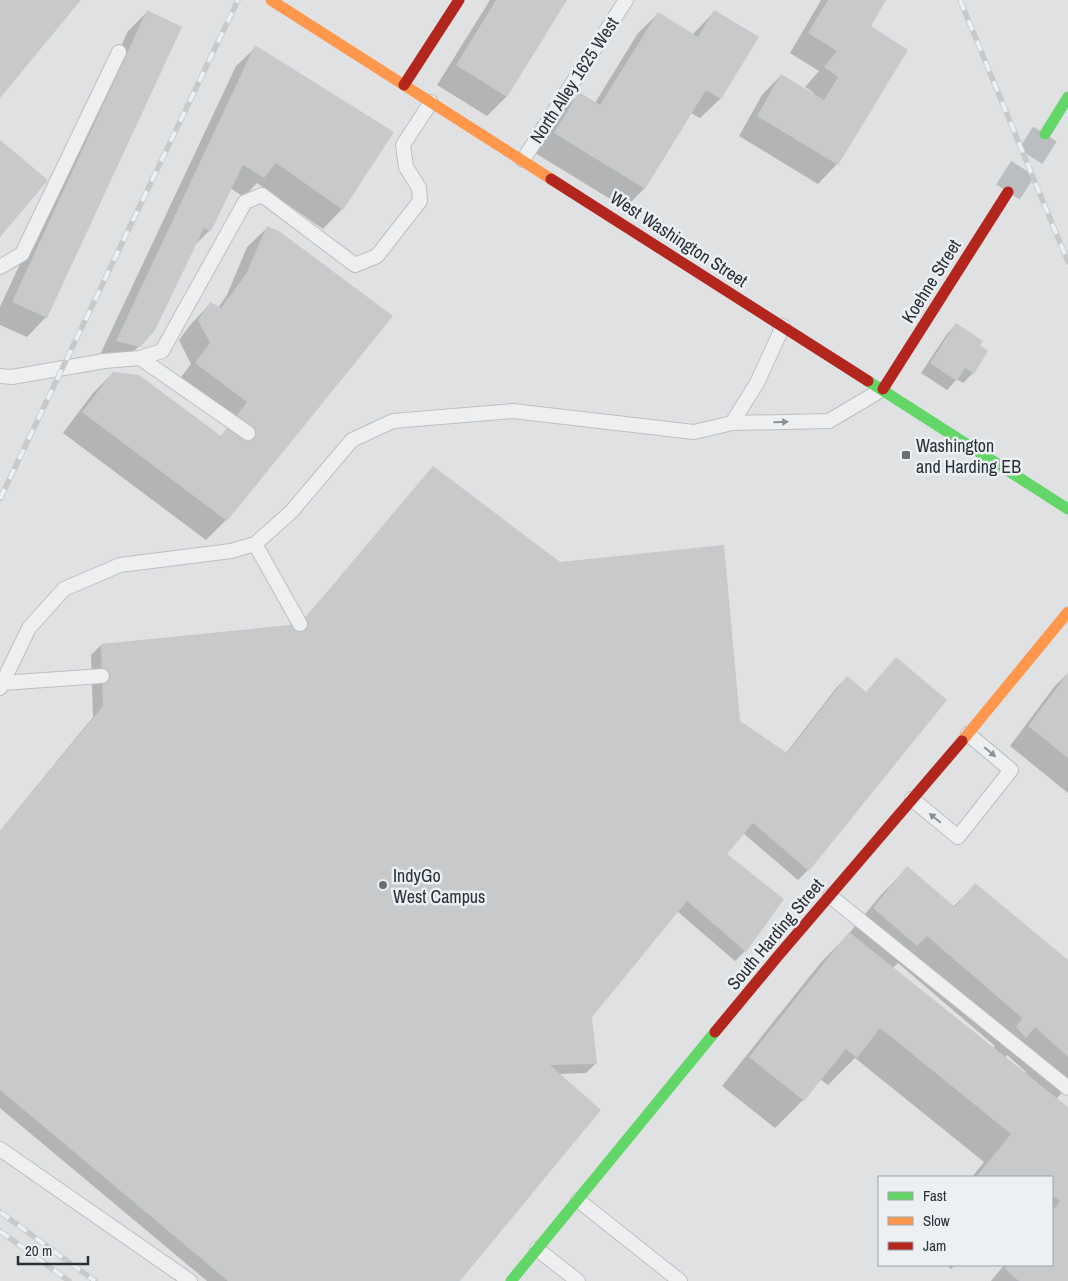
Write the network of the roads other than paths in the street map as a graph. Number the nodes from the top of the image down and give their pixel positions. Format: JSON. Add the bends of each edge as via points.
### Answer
{"nodes":[{"id":1,"x":271,"y":0,"type":"edge"},
{"id":2,"x":459,"y":0,"type":"edge"},
{"id":3,"x":626,"y":0,"type":"edge"},
{"id":4,"x":119,"y":52,"type":"dead end"},
{"id":5,"x":404,"y":84,"type":"junction"},
{"id":6,"x":1068,"y":97,"type":"edge"},
{"id":7,"x":431,"y":102,"type":"junction"},
{"id":8,"x":1045,"y":134,"type":"tunnel mouth"},
{"id":9,"x":523,"y":160,"type":"junction"},
{"id":10,"x":1008,"y":192,"type":"tunnel mouth"},
{"id":11,"x":0,"y":267,"type":"edge"},
{"id":12,"x":782,"y":326,"type":"junction"},
{"id":13,"x":140,"y":358,"type":"junction"},
{"id":14,"x":0,"y":376,"type":"edge"},
{"id":15,"x":883,"y":389,"type":"junction"},
{"id":16,"x":732,"y":424,"type":"junction"},
{"id":17,"x":248,"y":433,"type":"dead end"},
{"id":18,"x":1068,"y":509,"type":"edge"},
{"id":19,"x":255,"y":544,"type":"junction"},
{"id":20,"x":1068,"y":612,"type":"edge"},
{"id":21,"x":300,"y":624,"type":"dead end"},
{"id":22,"x":102,"y":676,"type":"dead end"},
{"id":23,"x":1,"y":685,"type":"edge"},
{"id":24,"x":968,"y":734,"type":"junction"},
{"id":25,"x":912,"y":799,"type":"junction"},
{"id":26,"x":830,"y":896,"type":"junction"},
{"id":27,"x":1068,"y":1088,"type":"edge"},
{"id":28,"x":0,"y":1150,"type":"edge"},
{"id":29,"x":578,"y":1200,"type":"junction"},
{"id":30,"x":537,"y":1249,"type":"junction"},
{"id":31,"x":190,"y":1281,"type":"edge"},
{"id":32,"x":511,"y":1281,"type":"edge"},
{"id":33,"x":578,"y":1281,"type":"edge"},
{"id":34,"x":680,"y":1281,"type":"edge"}],
"edges":[{"from":1,"to":5,"type":"street","name":"West Washington Street"},
{"from":2,"to":5,"type":"street"},
{"from":3,"to":9,"type":"lane","name":"North Alley 1625 West"},
{"from":4,"to":11,"type":"lane","via":[[22,254]]},
{"from":5,"to":7,"type":"street","name":"West Washington Street"},
{"from":6,"to":8,"type":"street"},
{"from":7,"to":9,"type":"street","name":"West Washington Street"},
{"from":7,"to":13,"type":"lane","via":[[403,145],[406,167],[419,188],[420,201],[377,256],[355,265],[262,195],[245,202],[162,351]]},
{"from":9,"to":12,"type":"street","name":"West Washington Street"},
{"from":10,"to":15,"type":"street","name":"Koehne Street"},
{"from":12,"to":15,"type":"street","name":"West Washington Street"},
{"from":12,"to":16,"type":"lane","via":[[757,384]]},
{"from":13,"to":14,"type":"lane","via":[[104,361],[12,378]]},
{"from":13,"to":17,"type":"lane"},
{"from":16,"to":15,"type":"lane","one_way":true,"via":[[829,421]]},
{"from":15,"to":18,"type":"street","name":"West Washington Street"},
{"from":16,"to":19,"type":"lane","via":[[694,432],[513,411],[393,421],[352,440],[291,512]]},
{"from":19,"to":21,"type":"lane"},
{"from":19,"to":23,"type":"lane","via":[[231,551],[120,565],[64,589],[30,628]]},
{"from":20,"to":24,"type":"street","name":"South Harding Street"},
{"from":22,"to":23,"type":"lane"},
{"from":24,"to":25,"type":"street","name":"South Harding Street"},
{"from":24,"to":25,"type":"lane","one_way":true,"via":[[1011,770],[958,837]]},
{"from":25,"to":26,"type":"street","name":"South Harding Street"},
{"from":26,"to":27,"type":"lane"},
{"from":26,"to":29,"type":"street","name":"South Harding Street"},
{"from":28,"to":31,"type":"lane"},
{"from":29,"to":30,"type":"street","name":"South Harding Street"},
{"from":29,"to":34,"type":"lane"},
{"from":30,"to":32,"type":"street","name":"South Harding Street"},
{"from":30,"to":33,"type":"lane"}]}
